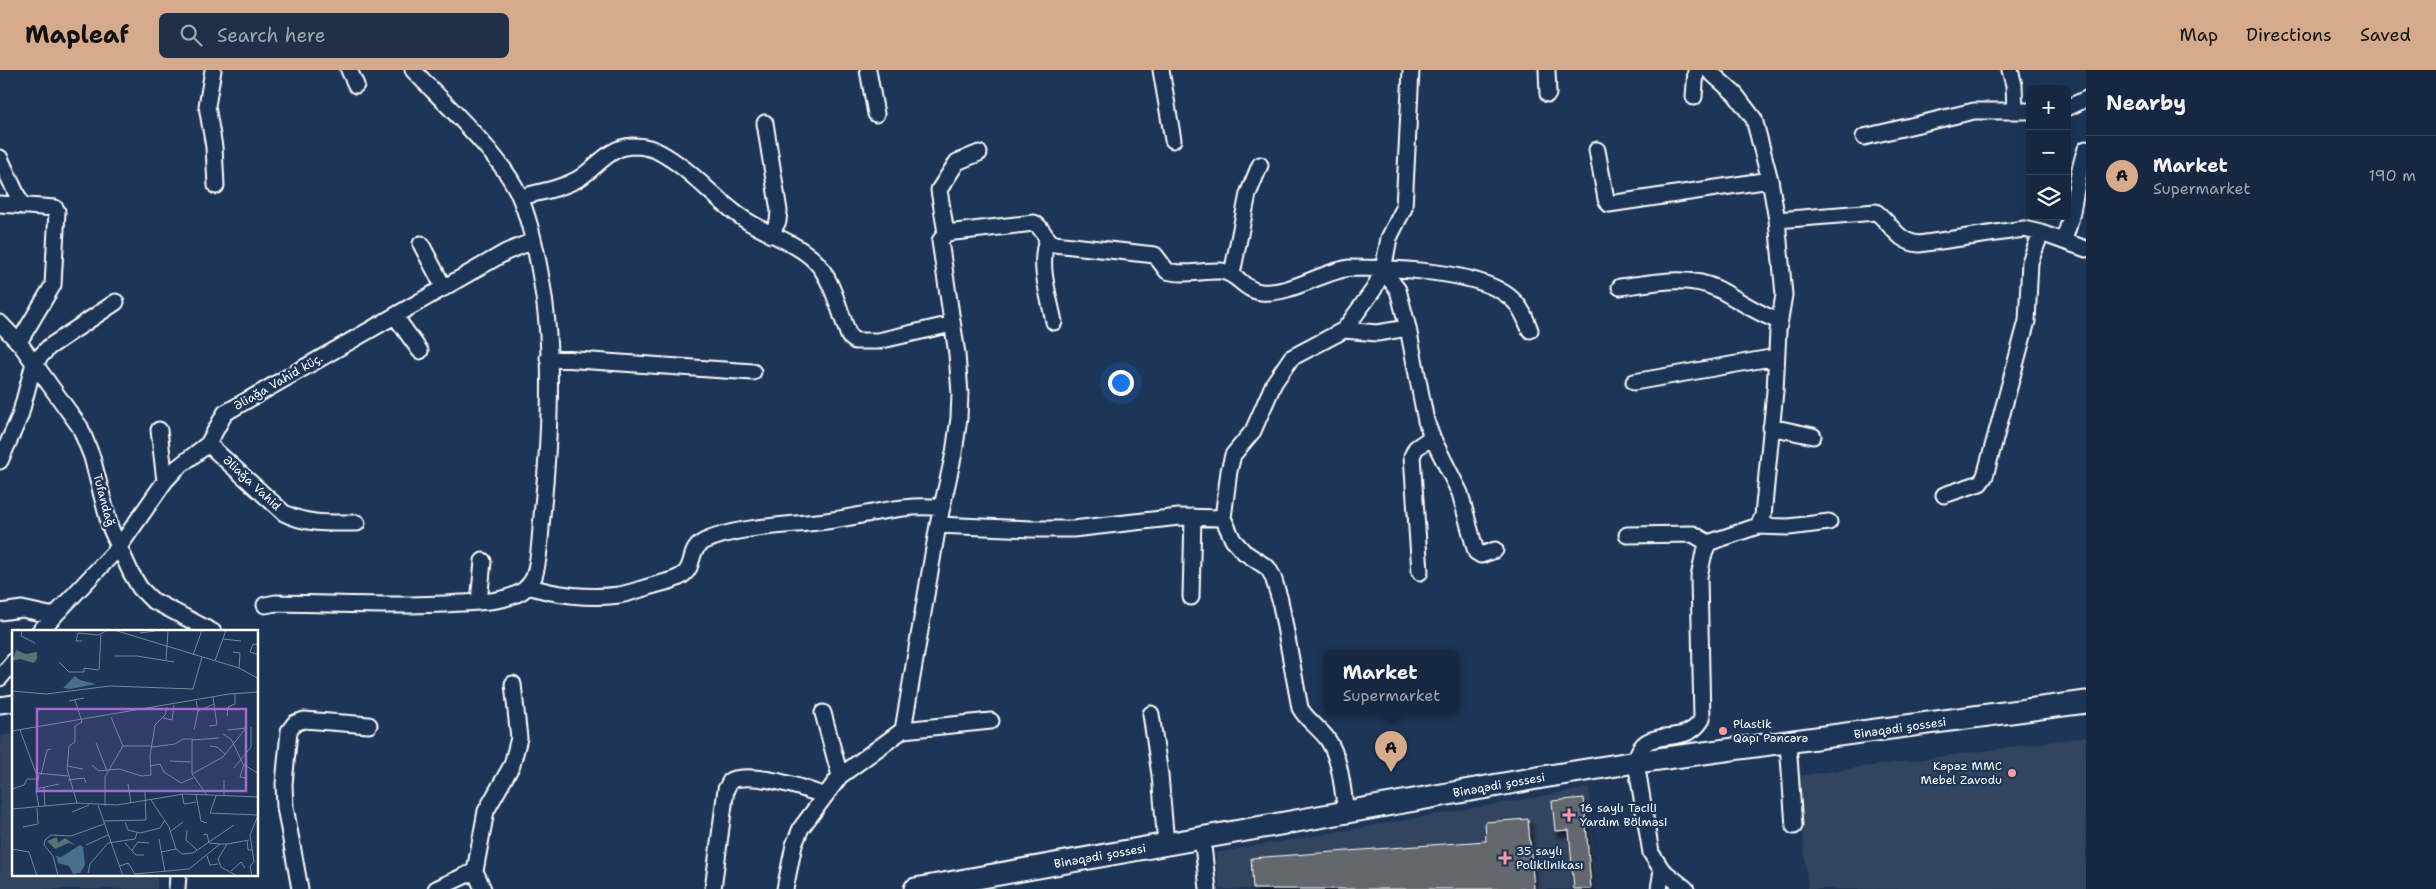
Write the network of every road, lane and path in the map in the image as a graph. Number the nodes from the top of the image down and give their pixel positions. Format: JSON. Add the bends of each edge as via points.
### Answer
{"nodes":[{"id":1,"x":213,"y":70,"type":"edge"},
{"id":2,"x":349,"y":70,"type":"edge"},
{"id":3,"x":413,"y":70,"type":"edge"},
{"id":4,"x":868,"y":70,"type":"edge"},
{"id":5,"x":1161,"y":70,"type":"edge"},
{"id":6,"x":1412,"y":70,"type":"edge"},
{"id":7,"x":1547,"y":70,"type":"edge"},
{"id":8,"x":1696,"y":70,"type":"edge"},
{"id":9,"x":1708,"y":70,"type":"edge"},
{"id":10,"x":2010,"y":70,"type":"edge"},
{"id":11,"x":356,"y":85,"type":"dead end"},
{"id":12,"x":1548,"y":94,"type":"dead end"},
{"id":13,"x":1694,"y":97,"type":"dead end"},
{"id":14,"x":2086,"y":99,"type":"edge"},
{"id":15,"x":2071,"y":106,"type":"edge"},
{"id":16,"x":2022,"y":111,"type":"edge"},
{"id":17,"x":876,"y":114,"type":"dead end"},
{"id":18,"x":765,"y":123,"type":"dead end"},
{"id":19,"x":1864,"y":136,"type":"dead end"},
{"id":20,"x":1173,"y":140,"type":"dead end"},
{"id":21,"x":2086,"y":149,"type":"edge"},
{"id":22,"x":1598,"y":150,"type":"dead end"},
{"id":23,"x":979,"y":153,"type":"dead end"},
{"id":24,"x":0,"y":158,"type":"edge"},
{"id":25,"x":1260,"y":165,"type":"dead end"},
{"id":26,"x":1770,"y":180,"type":"junction"},
{"id":27,"x":216,"y":186,"type":"dead end"},
{"id":28,"x":2080,"y":194,"type":"edge"},
{"id":29,"x":520,"y":197,"type":"junction"},
{"id":30,"x":0,"y":204,"type":"edge"},
{"id":31,"x":22,"y":206,"type":"junction"},
{"id":32,"x":1777,"y":220,"type":"junction"},
{"id":33,"x":946,"y":233,"type":"junction"},
{"id":34,"x":2041,"y":233,"type":"junction"},
{"id":35,"x":771,"y":235,"type":"junction"},
{"id":36,"x":1047,"y":240,"type":"junction"},
{"id":37,"x":533,"y":241,"type":"junction"},
{"id":38,"x":2063,"y":241,"type":"junction"},
{"id":39,"x":421,"y":244,"type":"dead end"},
{"id":40,"x":2086,"y":250,"type":"edge"},
{"id":41,"x":1383,"y":270,"type":"junction"},
{"id":42,"x":1232,"y":274,"type":"junction"},
{"id":43,"x":1620,"y":287,"type":"dead end"},
{"id":44,"x":444,"y":288,"type":"junction"},
{"id":45,"x":116,"y":302,"type":"dead end"},
{"id":46,"x":395,"y":316,"type":"junction"},
{"id":47,"x":1779,"y":321,"type":"junction"},
{"id":48,"x":1054,"y":322,"type":"dead end"},
{"id":49,"x":0,"y":323,"type":"edge"},
{"id":50,"x":952,"y":324,"type":"junction"},
{"id":51,"x":1408,"y":328,"type":"junction"},
{"id":52,"x":1344,"y":330,"type":"junction"},
{"id":53,"x":1530,"y":330,"type":"dead end"},
{"id":54,"x":19,"y":342,"type":"junction"},
{"id":55,"x":420,"y":351,"type":"dead end"},
{"id":56,"x":1776,"y":357,"type":"junction"},
{"id":57,"x":548,"y":358,"type":"junction"},
{"id":58,"x":34,"y":363,"type":"junction"},
{"id":59,"x":753,"y":372,"type":"dead end"},
{"id":60,"x":1634,"y":382,"type":"dead end"},
{"id":61,"x":1771,"y":427,"type":"junction"},
{"id":62,"x":159,"y":430,"type":"dead end"},
{"id":63,"x":1813,"y":436,"type":"dead end"},
{"id":64,"x":1432,"y":437,"type":"junction"},
{"id":65,"x":208,"y":444,"type":"junction"},
{"id":66,"x":0,"y":460,"type":"edge"},
{"id":67,"x":165,"y":481,"type":"junction"},
{"id":68,"x":1944,"y":495,"type":"dead end"},
{"id":69,"x":942,"y":508,"type":"junction"},
{"id":70,"x":1193,"y":517,"type":"junction"},
{"id":71,"x":1223,"y":518,"type":"junction"},
{"id":72,"x":1829,"y":522,"type":"dead end"},
{"id":73,"x":357,"y":523,"type":"dead end"},
{"id":74,"x":938,"y":525,"type":"junction"},
{"id":75,"x":1758,"y":526,"type":"junction"},
{"id":76,"x":1627,"y":535,"type":"dead end"},
{"id":77,"x":1708,"y":543,"type":"junction"},
{"id":78,"x":119,"y":547,"type":"junction"},
{"id":79,"x":1496,"y":550,"type":"dead end"},
{"id":80,"x":483,"y":561,"type":"dead end"},
{"id":81,"x":1420,"y":572,"type":"dead end"},
{"id":82,"x":528,"y":586,"type":"junction"},
{"id":83,"x":1192,"y":597,"type":"dead end"},
{"id":84,"x":479,"y":602,"type":"junction"},
{"id":85,"x":265,"y":605,"type":"dead end"},
{"id":86,"x":0,"y":612,"type":"edge"},
{"id":87,"x":54,"y":616,"type":"junction"},
{"id":88,"x":41,"y":630,"type":"edge"},
{"id":89,"x":209,"y":630,"type":"edge"},
{"id":90,"x":12,"y":663,"type":"edge"},
{"id":91,"x":0,"y":678,"type":"edge"},
{"id":92,"x":514,"y":684,"type":"dead end"},
{"id":93,"x":2086,"y":702,"type":"edge"},
{"id":94,"x":824,"y":713,"type":"dead end"},
{"id":95,"x":1151,"y":714,"type":"dead end"},
{"id":96,"x":991,"y":721,"type":"dead end"},
{"id":97,"x":369,"y":725,"type":"dead end"},
{"id":98,"x":903,"y":730,"type":"junction"},
{"id":99,"x":1788,"y":743,"type":"junction"},
{"id":100,"x":1636,"y":762,"type":"junction"},
{"id":101,"x":840,"y":776,"type":"junction"},
{"id":102,"x":825,"y":796,"type":"junction"},
{"id":103,"x":1346,"y":811,"type":"junction"},
{"id":104,"x":1794,"y":826,"type":"dead end"},
{"id":105,"x":1202,"y":837,"type":"junction"},
{"id":106,"x":1166,"y":844,"type":"junction"},
{"id":107,"x":1662,"y":870,"type":"junction"},
{"id":108,"x":476,"y":871,"type":"junction"},
{"id":109,"x":178,"y":876,"type":"edge"},
{"id":110,"x":177,"y":889,"type":"edge"},
{"id":111,"x":300,"y":889,"type":"edge"},
{"id":112,"x":436,"y":889,"type":"edge"},
{"id":113,"x":483,"y":889,"type":"edge"},
{"id":114,"x":713,"y":889,"type":"edge"},
{"id":115,"x":786,"y":889,"type":"edge"},
{"id":116,"x":918,"y":889,"type":"edge"},
{"id":117,"x":1208,"y":889,"type":"edge"},
{"id":118,"x":1658,"y":889,"type":"edge"},
{"id":119,"x":1686,"y":889,"type":"edge"}],
"edges":[{"from":1,"to":27,"type":"street","via":[[207,106]]},
{"from":2,"to":11,"type":"street"},
{"from":3,"to":29,"type":"street","via":[[500,166],[514,183]]},
{"from":4,"to":17,"type":"street"},
{"from":5,"to":20,"type":"street"},
{"from":6,"to":41,"type":"street","via":[[1404,208],[1389,238]]},
{"from":7,"to":12,"type":"street"},
{"from":8,"to":13,"type":"street"},
{"from":9,"to":26,"type":"street","via":[[1735,94],[1754,119]]},
{"from":10,"to":16,"type":"street"},
{"from":14,"to":15,"type":"street"},
{"from":16,"to":19,"type":"street","via":[[1974,111]]},
{"from":18,"to":35,"type":"street","via":[[780,211]]},
{"from":21,"to":28,"type":"street","via":[[2078,174]]},
{"from":22,"to":26,"type":"street","via":[[1609,204]]},
{"from":23,"to":33,"type":"street","via":[[957,162],[939,190]]},
{"from":24,"to":31,"type":"street"},
{"from":25,"to":42,"type":"street","via":[[1248,194]]},
{"from":26,"to":32,"type":"street"},
{"from":28,"to":38,"type":"street"},
{"from":29,"to":35,"type":"street","via":[[578,179],[618,148],[648,148],[682,165],[723,204]]},
{"from":29,"to":37,"type":"street"},
{"from":30,"to":31,"type":"street"},
{"from":31,"to":54,"type":"street","via":[[55,208],[57,211],[53,285]]},
{"from":32,"to":34,"type":"street","via":[[1876,212],[1899,238],[1919,244],[2024,229]]},
{"from":32,"to":47,"type":"street","via":[[1784,295]]},
{"from":33,"to":36,"type":"street","via":[[1034,223],[1041,227]]},
{"from":33,"to":50,"type":"street","via":[[940,241]]},
{"from":34,"to":38,"type":"street"},
{"from":34,"to":68,"type":"street","via":[[2030,262],[2027,321],[1985,476],[1980,483]]},
{"from":35,"to":50,"type":"street","via":[[804,252],[824,271],[849,336],[855,341],[878,341]]},
{"from":36,"to":42,"type":"street","via":[[1063,246],[1155,255],[1163,268],[1172,272]]},
{"from":36,"to":48,"type":"street","via":[[1044,266]]},
{"from":37,"to":44,"type":"street","name":"Əliağa Vahid küç.","via":[[506,252]]},
{"from":37,"to":57,"type":"street"},
{"from":38,"to":40,"type":"street"},
{"from":39,"to":44,"type":"street"},
{"from":41,"to":42,"type":"street","via":[[1334,270],[1283,289],[1263,292],[1246,287]]},
{"from":41,"to":51,"type":"street","via":[[1398,290]]},
{"from":41,"to":52,"type":"street","via":[[1374,289]]},
{"from":41,"to":53,"type":"street","via":[[1478,280],[1513,300]]},
{"from":43,"to":47,"type":"street","via":[[1680,280],[1704,284],[1718,288],[1749,309]]},
{"from":44,"to":46,"type":"street","name":"Əliağa Vahid küç."},
{"from":45,"to":58,"type":"street","via":[[49,347]]},
{"from":46,"to":55,"type":"street"},
{"from":46,"to":65,"type":"street","name":"Əliağa Vahid küç.","via":[[225,413]]},
{"from":47,"to":56,"type":"street"},
{"from":49,"to":54,"type":"street","name":"Tufandağ"},
{"from":50,"to":69,"type":"street","via":[[960,394],[959,418]]},
{"from":51,"to":52,"type":"street","via":[[1377,333]]},
{"from":51,"to":64,"type":"street"},
{"from":52,"to":71,"type":"street","via":[[1291,358],[1274,384],[1260,418],[1233,455]]},
{"from":54,"to":58,"type":"street","name":"Tufandağ"},
{"from":56,"to":60,"type":"street"},
{"from":56,"to":61,"type":"street"},
{"from":57,"to":59,"type":"street"},
{"from":57,"to":82,"type":"street","via":[[546,476],[538,553],[534,577]]},
{"from":58,"to":66,"type":"street","via":[[20,416]]},
{"from":58,"to":78,"type":"street","name":"Tufandağ","via":[[88,443],[110,527]]},
{"from":61,"to":63,"type":"street"},
{"from":61,"to":75,"type":"street","via":[[1762,516]]},
{"from":62,"to":67,"type":"street"},
{"from":64,"to":79,"type":"street","via":[[1460,493],[1476,552],[1481,555]]},
{"from":64,"to":81,"type":"street","via":[[1416,448],[1412,456]]},
{"from":65,"to":67,"type":"street","name":"Əliağa Vahid küç."},
{"from":65,"to":73,"type":"street","name":"Əliağa Vahid","via":[[284,513],[298,520]]},
{"from":67,"to":78,"type":"street","name":"Əliağa Vahid küç."},
{"from":69,"to":74,"type":"street"},
{"from":69,"to":82,"type":"street","via":[[913,507],[743,530],[705,540],[692,554],[684,574],[674,580],[620,595],[599,597]]},
{"from":70,"to":71,"type":"street"},
{"from":70,"to":74,"type":"street","via":[[1073,528]]},
{"from":70,"to":83,"type":"street"},
{"from":71,"to":103,"type":"street","via":[[1233,540],[1268,568],[1274,577],[1300,708],[1333,749]]},
{"from":72,"to":75,"type":"street","via":[[1789,527]]},
{"from":74,"to":98,"type":"street"},
{"from":75,"to":77,"type":"street"},
{"from":76,"to":77,"type":"street","via":[[1693,534]]},
{"from":77,"to":100,"type":"street","via":[[1699,577],[1702,719],[1698,727],[1689,732],[1644,742],[1638,749]]},
{"from":78,"to":87,"type":"street","name":"Əliağa Vahid küç."},
{"from":78,"to":89,"type":"street","name":"Tufandağ","via":[[140,588],[152,600]]},
{"from":80,"to":84,"type":"street"},
{"from":82,"to":84,"type":"street","via":[[505,598]]},
{"from":84,"to":85,"type":"street","via":[[423,606],[276,602]]},
{"from":86,"to":87,"type":"street","via":[[22,609]]},
{"from":87,"to":88,"type":"street","name":"Əliağa Vahid küç."},
{"from":90,"to":91,"type":"street"},
{"from":92,"to":108,"type":"street","via":[[519,738],[509,773],[486,811]]},
{"from":93,"to":99,"type":"main road","name":"Binəqədi şossesi"},
{"from":94,"to":101,"type":"street"},
{"from":95,"to":106,"type":"street"},
{"from":96,"to":98,"type":"street"},
{"from":97,"to":111,"type":"street","via":[[304,720],[295,723],[289,731],[285,807]]},
{"from":98,"to":101,"type":"street"},
{"from":99,"to":100,"type":"main road","name":"Binəqədi şossesi"},
{"from":99,"to":104,"type":"street"},
{"from":100,"to":103,"type":"main road","name":"Binəqədi şossesi"},
{"from":100,"to":107,"type":"street","via":[[1651,853]]},
{"from":101,"to":102,"type":"street"},
{"from":102,"to":114,"type":"street","via":[[786,784],[740,777],[731,780],[726,789]]},
{"from":102,"to":115,"type":"street","via":[[801,828],[794,845]]},
{"from":103,"to":105,"type":"main road","name":"Binəqədi şossesi"},
{"from":105,"to":106,"type":"main road","name":"Binəqədi şossesi"},
{"from":105,"to":117,"type":"street"},
{"from":106,"to":116,"type":"main road","name":"Binəqədi şossesi"},
{"from":107,"to":118,"type":"street"},
{"from":107,"to":119,"type":"street"},
{"from":108,"to":112,"type":"street"},
{"from":108,"to":113,"type":"street"},
{"from":109,"to":110,"type":"street"}]}
